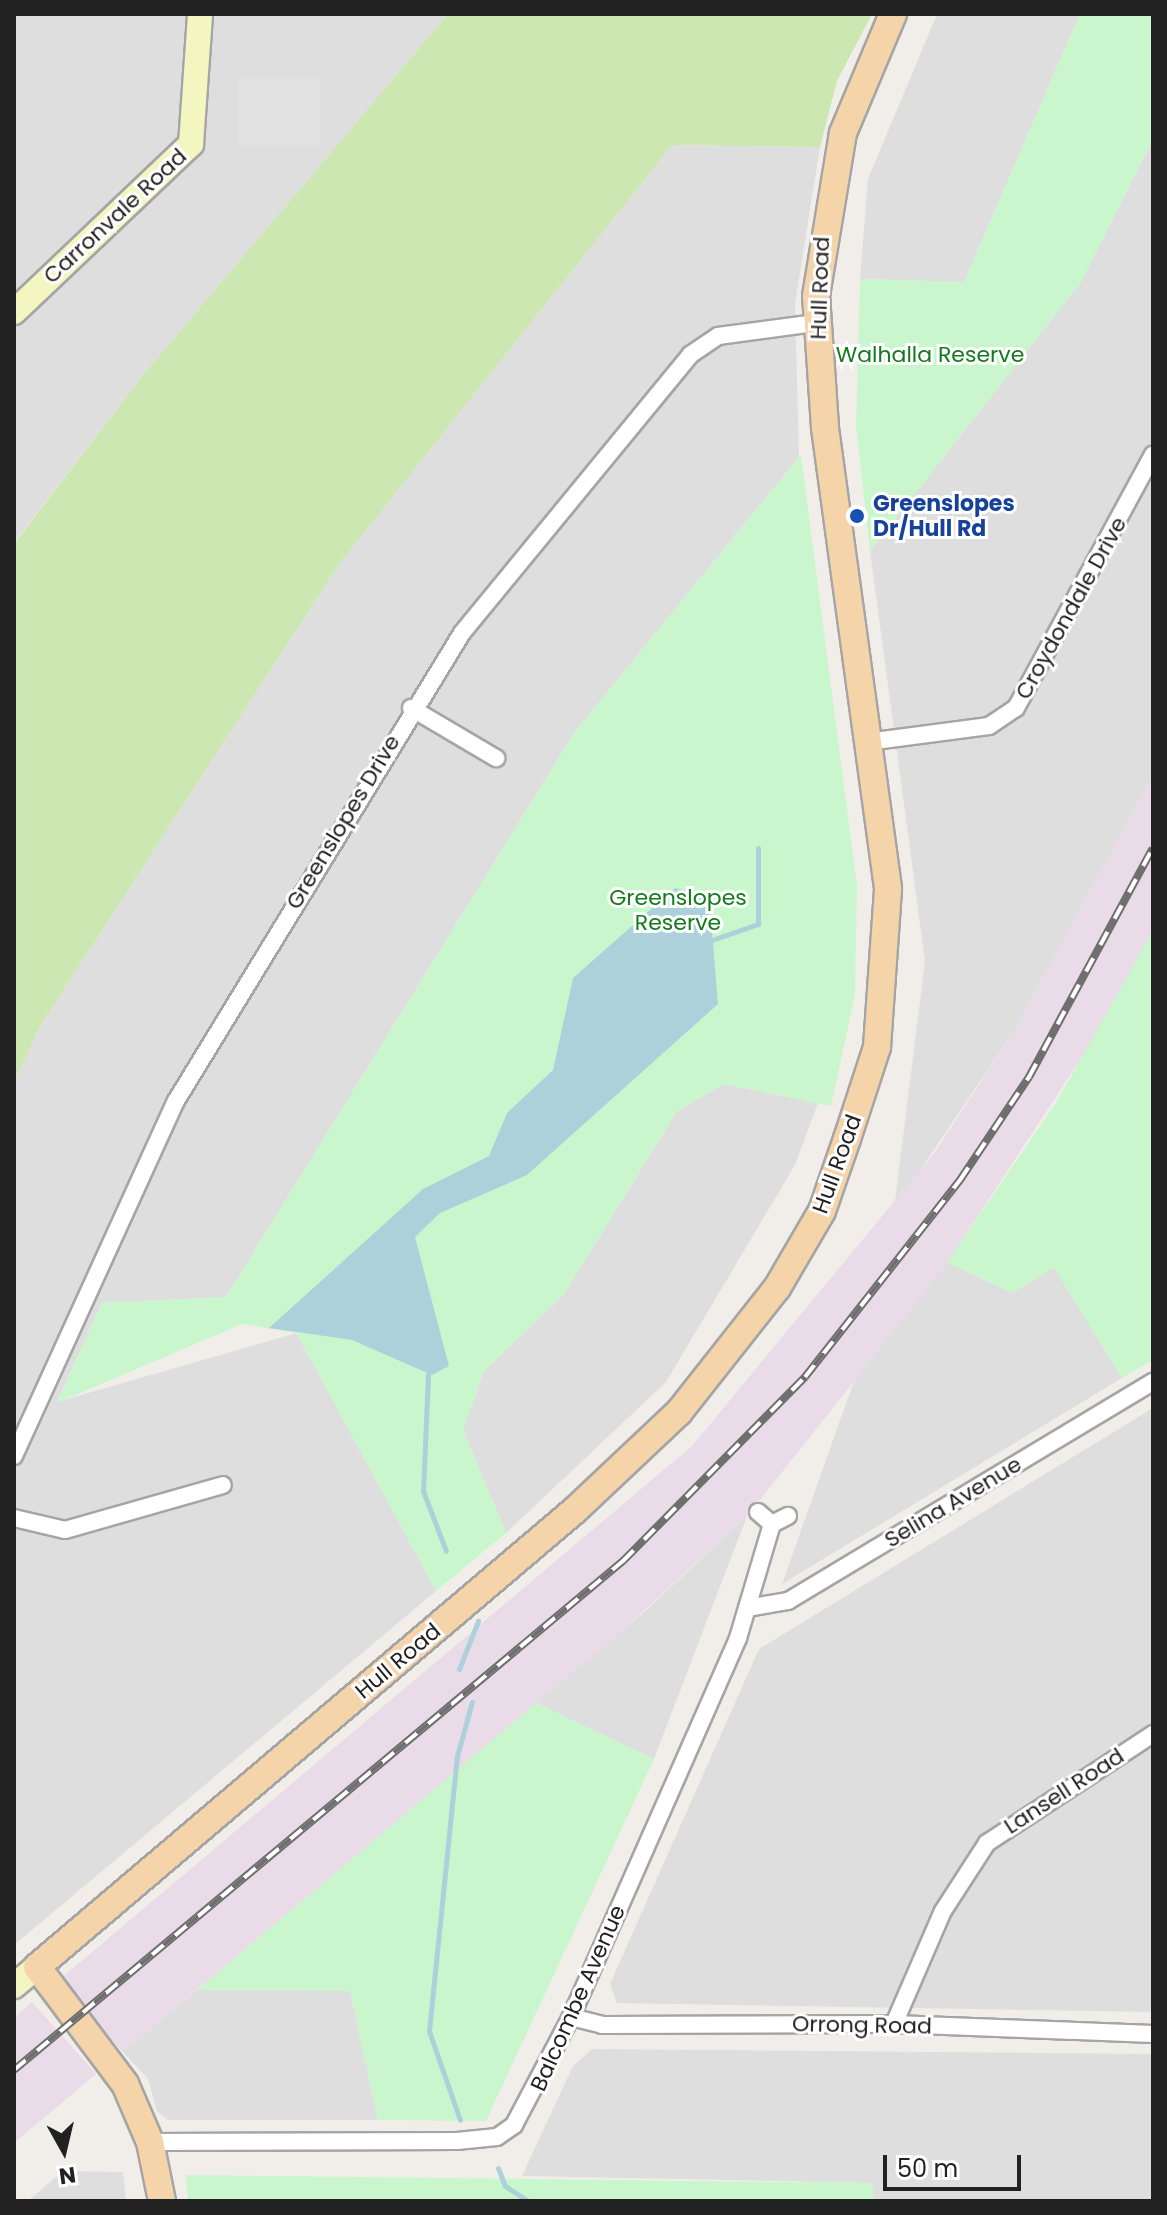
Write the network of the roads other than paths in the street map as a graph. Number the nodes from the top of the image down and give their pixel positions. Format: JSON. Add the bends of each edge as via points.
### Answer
{"nodes":[{"id":1,"x":200,"y":14,"type":"edge"},
{"id":2,"x":893,"y":14,"type":"edge"},
{"id":3,"x":14,"y":312,"type":"edge"},
{"id":4,"x":816,"y":323,"type":"junction"},
{"id":5,"x":1153,"y":455,"type":"edge"},
{"id":6,"x":411,"y":708,"type":"junction"},
{"id":7,"x":867,"y":742,"type":"junction"},
{"id":8,"x":496,"y":758,"type":"dead end"},
{"id":9,"x":1153,"y":1382,"type":"edge"},
{"id":10,"x":14,"y":1456,"type":"edge"},
{"id":11,"x":223,"y":1485,"type":"dead end"},
{"id":12,"x":758,"y":1512,"type":"dead end"},
{"id":13,"x":788,"y":1516,"type":"dead end"},
{"id":14,"x":14,"y":1518,"type":"edge"},
{"id":15,"x":772,"y":1524,"type":"junction"},
{"id":16,"x":747,"y":1608,"type":"junction"},
{"id":17,"x":1153,"y":1734,"type":"edge"},
{"id":18,"x":37,"y":1967,"type":"junction"},
{"id":19,"x":14,"y":1986,"type":"edge"},
{"id":20,"x":571,"y":2017,"type":"junction"},
{"id":21,"x":894,"y":2024,"type":"junction"},
{"id":22,"x":1153,"y":2034,"type":"edge"},
{"id":23,"x":150,"y":2142,"type":"junction"},
{"id":24,"x":162,"y":2201,"type":"edge"}],
"edges":[{"from":1,"to":3,"type":"street","name":"Carronvale Road","via":[[191,144]]},
{"from":2,"to":4,"type":"main road","name":"Hull Road","via":[[834,165]]},
{"from":4,"to":6,"type":"street","name":"Greenslopes Drive","via":[[718,336],[690,355],[462,633]]},
{"from":4,"to":7,"type":"main road","name":"Hull Road"},
{"from":5,"to":7,"type":"street","name":"Croydondale Drive","via":[[1016,708],[989,726]]},
{"from":6,"to":8,"type":"street"},
{"from":6,"to":10,"type":"street","name":"Greenslopes Drive","via":[[176,1101]]},
{"from":7,"to":18,"type":"main road","name":"Hull Road","via":[[888,888],[877,1047],[822,1211],[777,1288],[679,1412],[574,1511]]},
{"from":9,"to":16,"type":"street","name":"Selina Avenue","via":[[788,1601]]},
{"from":11,"to":14,"type":"street","via":[[65,1530]]},
{"from":12,"to":15,"type":"street"},
{"from":13,"to":15,"type":"street"},
{"from":15,"to":16,"type":"street","name":"Balcombe Avenue"},
{"from":16,"to":20,"type":"street","name":"Balcombe Avenue"},
{"from":17,"to":21,"type":"street","name":"Lansell Road","via":[[987,1843],[943,1911]]},
{"from":18,"to":19,"type":"street","name":"Hull Road"},
{"from":18,"to":23,"type":"main road","via":[[111,2062]]},
{"from":20,"to":21,"type":"street","name":"Orrong Road","via":[[602,2025]]},
{"from":20,"to":23,"type":"street","name":"Balcombe Avenue","via":[[527,2111],[497,2137]]},
{"from":21,"to":22,"type":"street","name":"Orrong Road"},
{"from":23,"to":24,"type":"main road"}]}
